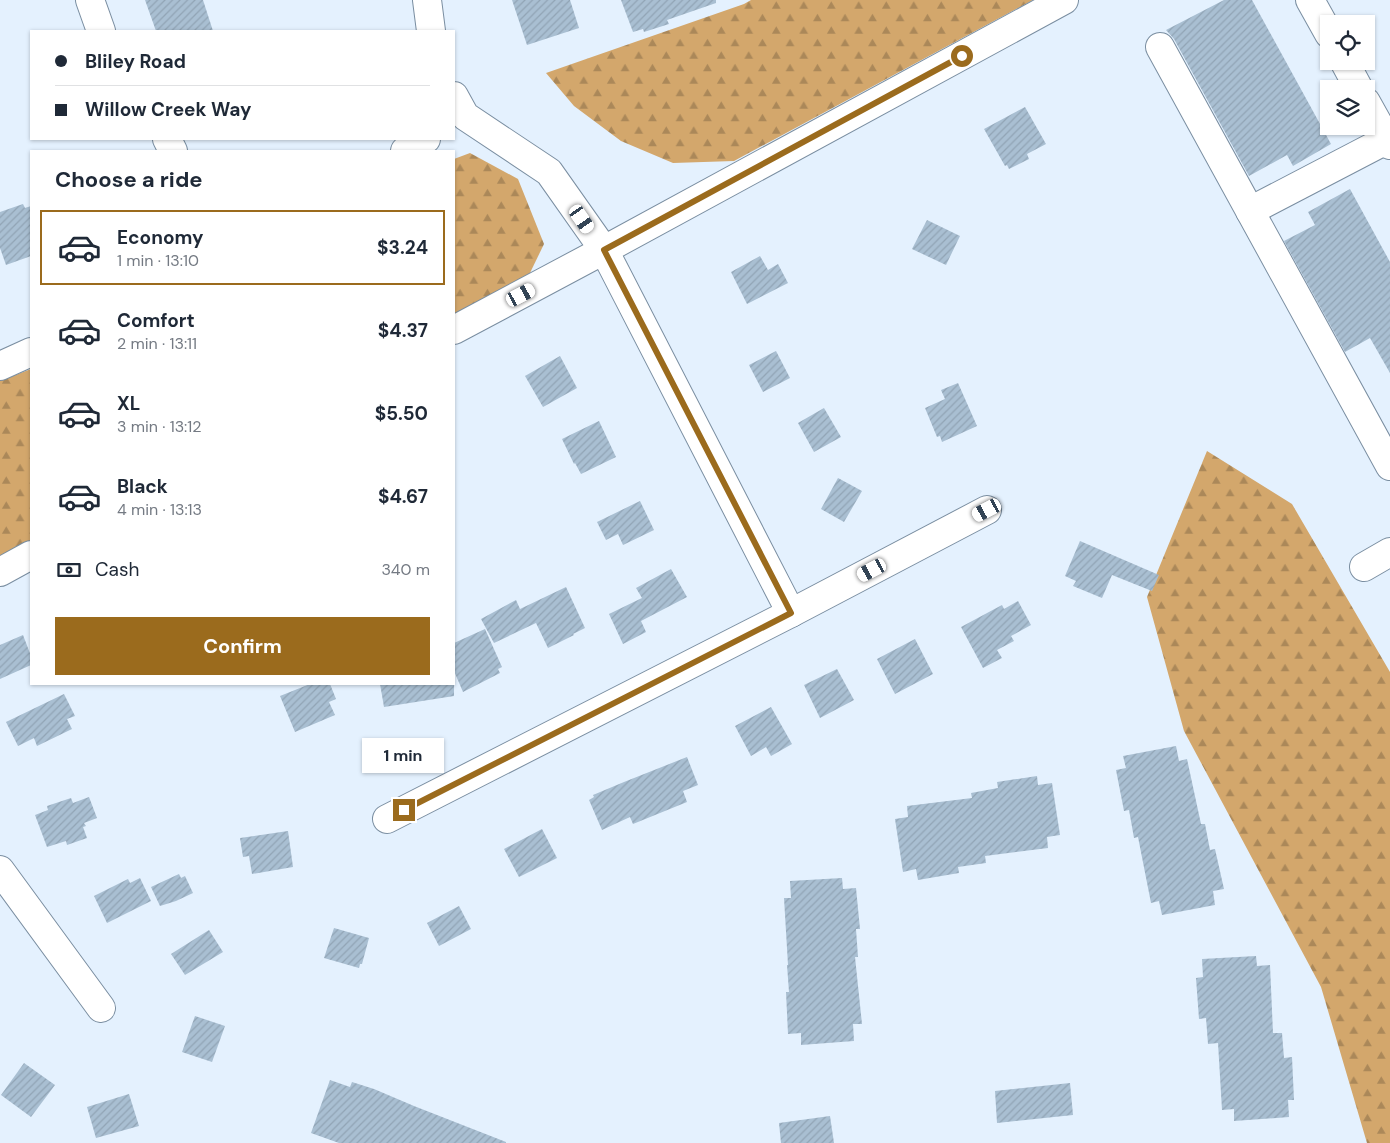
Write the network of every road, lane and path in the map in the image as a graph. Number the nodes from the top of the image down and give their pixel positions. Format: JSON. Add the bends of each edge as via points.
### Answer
{"nodes":[{"id":1,"x":90,"y":0,"type":"edge"},
{"id":2,"x":427,"y":0,"type":"edge"},
{"id":3,"x":1064,"y":0,"type":"edge"},
{"id":4,"x":1310,"y":0,"type":"edge"},
{"id":5,"x":1320,"y":18,"type":"edge"},
{"id":6,"x":101,"y":30,"type":"edge"},
{"id":7,"x":431,"y":30,"type":"edge"},
{"id":8,"x":1160,"y":47,"type":"dead end"},
{"id":9,"x":457,"y":111,"type":"edge"},
{"id":10,"x":1375,"y":117,"type":"edge"},
{"id":11,"x":424,"y":140,"type":"edge"},
{"id":12,"x":1389,"y":141,"type":"edge"},
{"id":13,"x":407,"y":150,"type":"edge"},
{"id":14,"x":1250,"y":211,"type":"junction"},
{"id":15,"x":604,"y":250,"type":"junction"},
{"id":16,"x":455,"y":329,"type":"edge"},
{"id":17,"x":30,"y":352,"type":"edge"},
{"id":18,"x":0,"y":366,"type":"edge"},
{"id":19,"x":1390,"y":466,"type":"edge"},
{"id":20,"x":987,"y":510,"type":"dead end"},
{"id":21,"x":1390,"y":552,"type":"edge"},
{"id":22,"x":30,"y":556,"type":"edge"},
{"id":23,"x":1364,"y":567,"type":"dead end"},
{"id":24,"x":0,"y":572,"type":"edge"},
{"id":25,"x":791,"y":613,"type":"junction"},
{"id":26,"x":387,"y":819,"type":"dead end"},
{"id":27,"x":0,"y":870,"type":"edge"},
{"id":28,"x":101,"y":1008,"type":"dead end"}],
"edges":[{"from":1,"to":6,"type":"street"},
{"from":2,"to":7,"type":"street"},
{"from":3,"to":15,"type":"street"},
{"from":4,"to":5,"type":"street"},
{"from":8,"to":14,"type":"street"},
{"from":9,"to":15,"type":"street","via":[[549,172]]},
{"from":10,"to":12,"type":"street"},
{"from":11,"to":13,"type":"street"},
{"from":12,"to":14,"type":"street"},
{"from":14,"to":19,"type":"street"},
{"from":15,"to":16,"type":"street"},
{"from":15,"to":25,"type":"street"},
{"from":17,"to":18,"type":"street"},
{"from":20,"to":25,"type":"street"},
{"from":21,"to":23,"type":"street"},
{"from":22,"to":24,"type":"street"},
{"from":25,"to":26,"type":"street"},
{"from":27,"to":28,"type":"street"}]}
